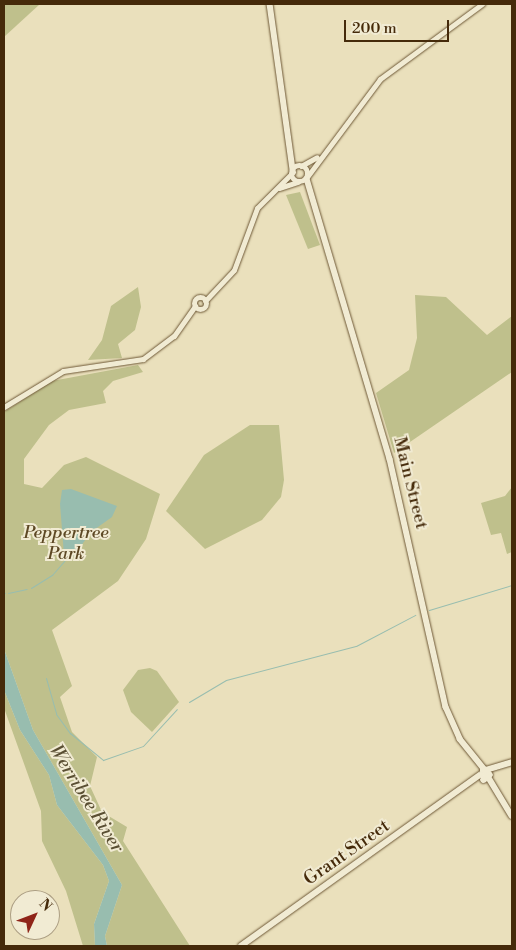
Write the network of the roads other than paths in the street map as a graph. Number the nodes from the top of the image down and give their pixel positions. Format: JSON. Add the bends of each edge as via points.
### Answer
{"nodes":[{"id":1,"x":270,"y":4,"type":"edge"},
{"id":2,"x":482,"y":4,"type":"edge"},
{"id":3,"x":288,"y":132,"type":"junction"},
{"id":4,"x":319,"y":155,"type":"junction"},
{"id":5,"x":300,"y":165,"type":"junction"},
{"id":6,"x":293,"y":171,"type":"junction"},
{"id":7,"x":307,"y":178,"type":"junction"},
{"id":8,"x":298,"y":183,"type":"junction"},
{"id":9,"x":276,"y":189,"type":"junction"},
{"id":10,"x":314,"y":210,"type":"junction"},
{"id":11,"x":204,"y":300,"type":"junction"},
{"id":12,"x":195,"y":308,"type":"junction"},
{"id":13,"x":4,"y":406,"type":"edge"},
{"id":14,"x":512,"y":763,"type":"edge"},
{"id":15,"x":485,"y":775,"type":"junction"},
{"id":16,"x":512,"y":816,"type":"edge"},
{"id":17,"x":241,"y":946,"type":"edge"}],
"edges":[{"from":1,"to":3,"type":"main road"},
{"from":2,"to":4,"type":"street","via":[[380,79]]},
{"from":3,"to":5,"type":"main road","name":"Main Street"},
{"from":3,"to":6,"type":"main road","name":"Main Street"},
{"from":4,"to":5,"type":"street"},
{"from":4,"to":7,"type":"street"},
{"from":5,"to":6,"type":"main road"},
{"from":5,"to":7,"type":"main road","name":"Main Street"},
{"from":6,"to":8,"type":"main road","name":"Main Street"},
{"from":6,"to":9,"type":"street"},
{"from":7,"to":8,"type":"main road"},
{"from":7,"to":10,"type":"main road","name":"Main Street"},
{"from":8,"to":9,"type":"street"},
{"from":8,"to":10,"type":"main road","name":"Main Street"},
{"from":9,"to":11,"type":"street","via":[[252,217],[234,270]]},
{"from":10,"to":15,"type":"main road","name":"Main Street","via":[[390,460],[446,707]]},
{"from":11,"to":12,"type":"street"},
{"from":11,"to":12,"type":"street","via":[[196,299]]},
{"from":12,"to":13,"type":"street","via":[[163,346],[143,359],[63,372]]},
{"from":14,"to":15,"type":"main road","name":"Grant Street"},
{"from":15,"to":16,"type":"main road","name":"Main Street"},
{"from":15,"to":17,"type":"main road","name":"Grant Street"}]}
